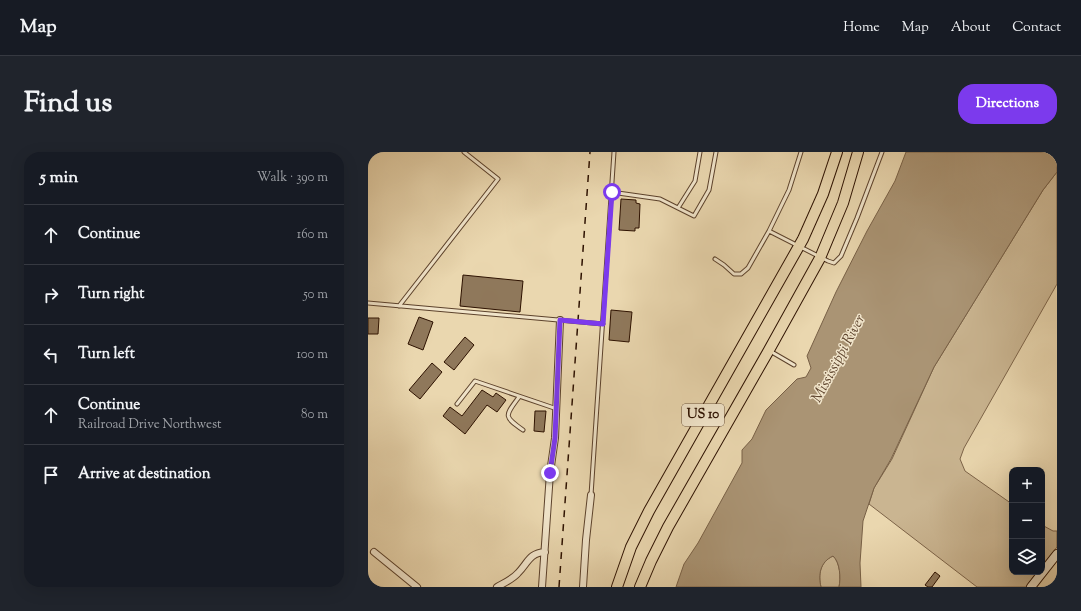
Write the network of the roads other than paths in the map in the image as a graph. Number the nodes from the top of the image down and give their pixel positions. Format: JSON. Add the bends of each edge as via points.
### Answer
{"nodes":[{"id":1,"x":464,"y":152,"type":"edge"},
{"id":2,"x":614,"y":152,"type":"edge"},
{"id":3,"x":700,"y":152,"type":"edge"},
{"id":4,"x":716,"y":152,"type":"edge"},
{"id":5,"x":801,"y":152,"type":"edge"},
{"id":6,"x":837,"y":152,"type":"edge"},
{"id":7,"x":858,"y":152,"type":"edge"},
{"id":8,"x":882,"y":152,"type":"edge"},
{"id":9,"x":612,"y":192,"type":"junction"},
{"id":10,"x":678,"y":208,"type":"junction"},
{"id":11,"x":769,"y":231,"type":"junction"},
{"id":12,"x":799,"y":247,"type":"junction"},
{"id":13,"x":820,"y":258,"type":"junction"},
{"id":14,"x":715,"y":259,"type":"dead end"},
{"id":15,"x":368,"y":303,"type":"edge"},
{"id":16,"x":399,"y":306,"type":"junction"},
{"id":17,"x":560,"y":320,"type":"junction"},
{"id":18,"x":603,"y":324,"type":"junction"},
{"id":19,"x":769,"y":350,"type":"junction"},
{"id":20,"x":794,"y":365,"type":"dead end"},
{"id":21,"x":519,"y":397,"type":"junction"},
{"id":22,"x":457,"y":404,"type":"dead end"},
{"id":23,"x":557,"y":407,"type":"junction"},
{"id":24,"x":523,"y":430,"type":"dead end"},
{"id":25,"x":591,"y":495,"type":"joint"},
{"id":26,"x":374,"y":552,"type":"dead end"},
{"id":27,"x":545,"y":552,"type":"junction"},
{"id":28,"x":1057,"y":554,"type":"edge"},
{"id":29,"x":417,"y":587,"type":"edge"},
{"id":30,"x":497,"y":587,"type":"edge"},
{"id":31,"x":542,"y":587,"type":"edge"},
{"id":32,"x":583,"y":587,"type":"edge"},
{"id":33,"x":617,"y":587,"type":"edge"},
{"id":34,"x":640,"y":587,"type":"edge"},
{"id":35,"x":1031,"y":587,"type":"edge"}],
"edges":[{"from":1,"to":16,"type":"lane","via":[[498,179]]},
{"from":2,"to":9,"type":"lane"},
{"from":3,"to":10,"type":"lane","via":[[695,181]]},
{"from":4,"to":10,"type":"lane","via":[[709,190],[694,216]]},
{"from":5,"to":11,"type":"lane","via":[[789,190]]},
{"from":6,"to":12,"type":"highway","number":"US 10","via":[[823,194]]},
{"from":7,"to":13,"type":"highway","number":"US 10","via":[[843,203]]},
{"from":8,"to":13,"type":"lane","via":[[841,256],[834,263]]},
{"from":9,"to":10,"type":"lane","via":[[660,199]]},
{"from":9,"to":18,"type":"lane"},
{"from":11,"to":12,"type":"lane"},
{"from":11,"to":14,"type":"lane","via":[[748,268],[741,274],[734,274]]},
{"from":12,"to":13,"type":"lane"},
{"from":12,"to":33,"type":"highway","number":"US 10","via":[[648,512],[627,557]]},
{"from":13,"to":19,"type":"highway","number":"US 10"},
{"from":15,"to":16,"type":"lane"},
{"from":16,"to":17,"type":"lane"},
{"from":17,"to":18,"type":"lane"},
{"from":17,"to":23,"type":"street"},
{"from":18,"to":25,"type":"lane"},
{"from":19,"to":20,"type":"lane"},
{"from":19,"to":34,"type":"highway","number":"US 10","via":[[668,527]]},
{"from":21,"to":22,"type":"lane","via":[[475,381]]},
{"from":21,"to":23,"type":"lane"},
{"from":21,"to":24,"type":"lane","via":[[508,412],[508,416]]},
{"from":23,"to":27,"type":"street"},
{"from":25,"to":32,"type":"street"},
{"from":26,"to":29,"type":"street"},
{"from":27,"to":30,"type":"street","via":[[533,555],[518,574]]},
{"from":27,"to":31,"type":"street"},
{"from":28,"to":35,"type":"main road"}]}
